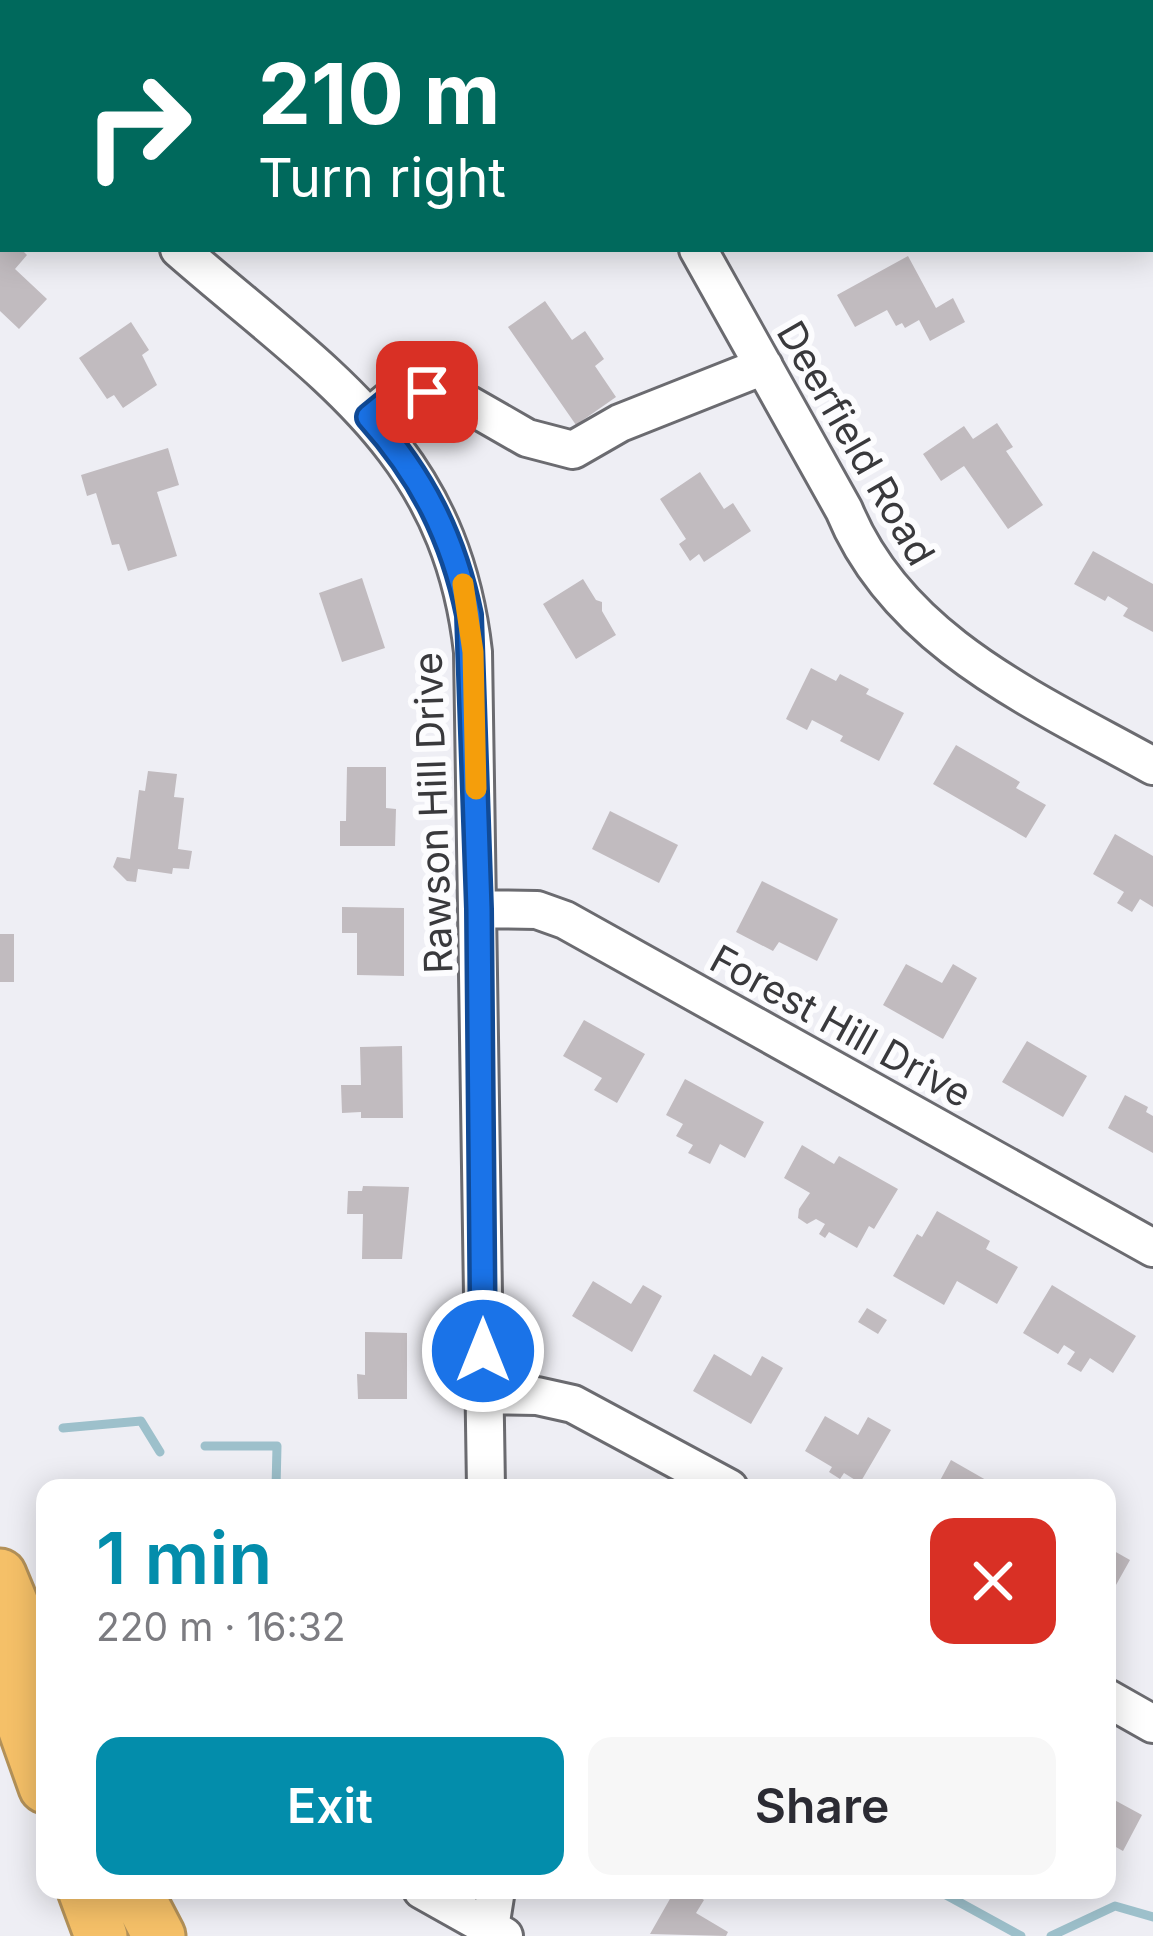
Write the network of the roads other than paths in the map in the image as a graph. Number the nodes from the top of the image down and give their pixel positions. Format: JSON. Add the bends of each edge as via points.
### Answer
{"nodes":[{"id":1,"x":182,"y":252,"type":"edge"},
{"id":2,"x":700,"y":252,"type":"edge"},
{"id":3,"x":764,"y":366,"type":"junction"},
{"id":4,"x":369,"y":417,"type":"junction"},
{"id":5,"x":1153,"y":766,"type":"edge"},
{"id":6,"x":479,"y":909,"type":"junction"},
{"id":7,"x":1153,"y":1248,"type":"edge"},
{"id":8,"x":484,"y":1396,"type":"junction"},
{"id":9,"x":486,"y":1479,"type":"edge"},
{"id":10,"x":712,"y":1479,"type":"edge"},
{"id":11,"x":0,"y":1575,"type":"edge"},
{"id":12,"x":0,"y":1660,"type":"edge"},
{"id":13,"x":36,"y":1662,"type":"edge"},
{"id":14,"x":1116,"y":1703,"type":"edge"},
{"id":15,"x":1153,"y":1724,"type":"edge"},
{"id":16,"x":36,"y":1761,"type":"edge"},
{"id":17,"x":87,"y":1899,"type":"edge"},
{"id":18,"x":140,"y":1899,"type":"edge"},
{"id":19,"x":438,"y":1899,"type":"edge"},
{"id":20,"x":496,"y":1899,"type":"edge"},
{"id":21,"x":497,"y":1932,"type":"edge"},
{"id":22,"x":101,"y":1936,"type":"edge"},
{"id":23,"x":159,"y":1936,"type":"edge"}],
"edges":[{"from":1,"to":4,"type":"street","name":"Rawson Hill Drive"},
{"from":2,"to":3,"type":"street","name":"Deerfield Road"},
{"from":3,"to":4,"type":"street","via":[[573,450],[527,438],[452,395],[402,390]]},
{"from":3,"to":5,"type":"street","name":"Deerfield Road","via":[[864,552],[908,610],[997,678]]},
{"from":4,"to":6,"type":"street","name":"Rawson Hill Drive","via":[[416,475],[461,578],[473,652]]},
{"from":6,"to":7,"type":"street","name":"Forest Hill Drive","via":[[537,910],[565,920]]},
{"from":6,"to":8,"type":"street","name":"Rawson Hill Drive"},
{"from":8,"to":9,"type":"street","name":"Rawson Hill Drive"},
{"from":8,"to":10,"type":"street","via":[[573,1404]]},
{"from":11,"to":13,"type":"highway"},
{"from":12,"to":16,"type":"highway"},
{"from":14,"to":15,"type":"street"},
{"from":17,"to":22,"type":"highway"},
{"from":18,"to":23,"type":"highway"},
{"from":19,"to":21,"type":"street"},
{"from":20,"to":21,"type":"street"}]}
